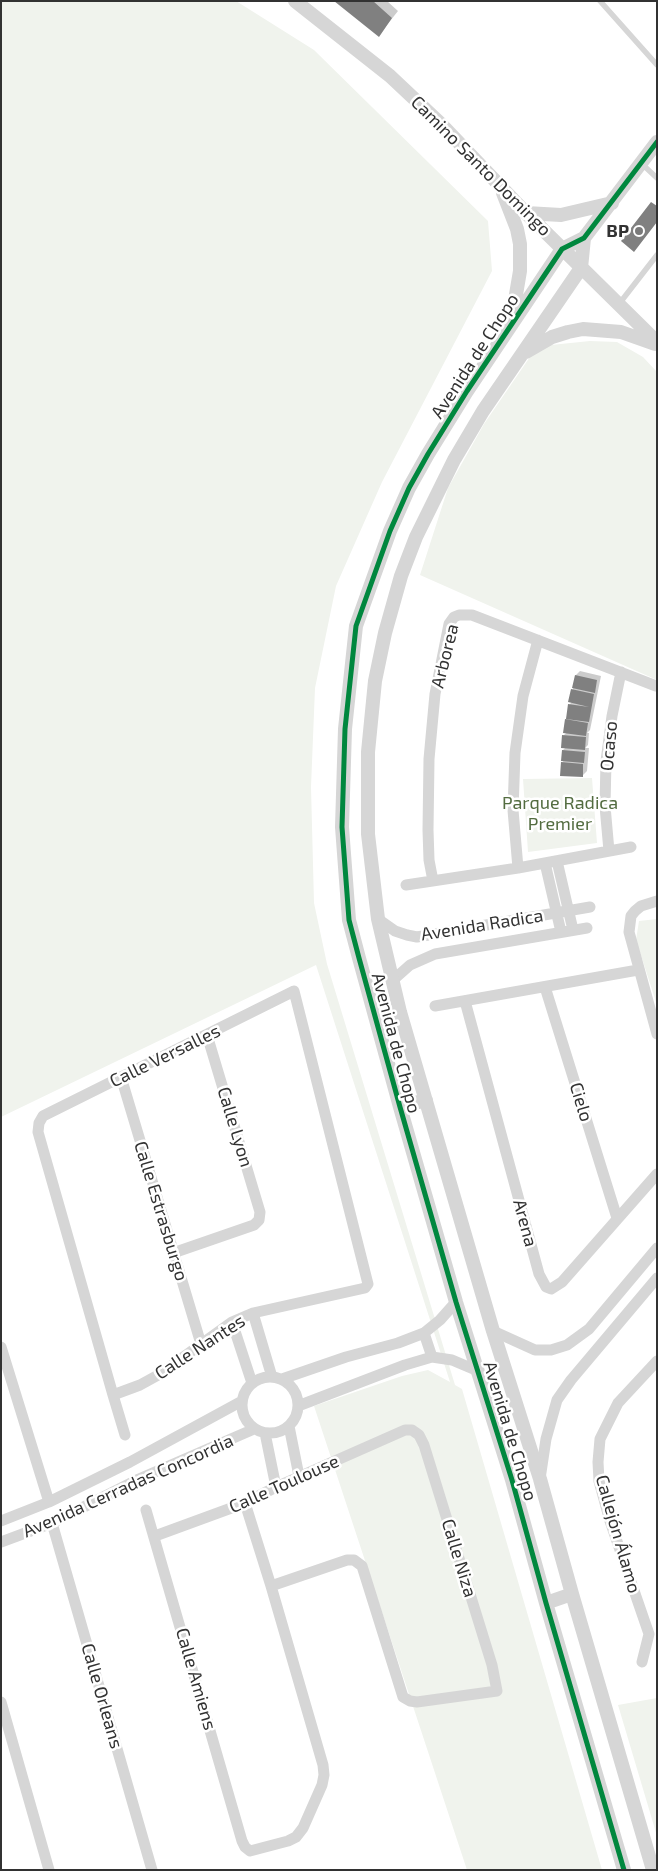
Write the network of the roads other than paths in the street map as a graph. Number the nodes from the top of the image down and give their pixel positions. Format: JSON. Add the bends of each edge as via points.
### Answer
{"nodes":[{"id":1,"x":295,"y":1,"type":"edge"},
{"id":2,"x":600,"y":1,"type":"edge"},
{"id":3,"x":657,"y":65,"type":"edge"},
{"id":4,"x":657,"y":142,"type":"edge"},
{"id":5,"x":641,"y":163,"type":"junction"},
{"id":6,"x":657,"y":178,"type":"edge"},
{"id":7,"x":497,"y":181,"type":"junction"},
{"id":8,"x":612,"y":202,"type":"junction"},
{"id":9,"x":526,"y":213,"type":"junction"},
{"id":10,"x":584,"y":238,"type":"junction"},
{"id":11,"x":562,"y":249,"type":"junction"},
{"id":12,"x":657,"y":255,"type":"edge"},
{"id":13,"x":581,"y":268,"type":"junction"},
{"id":14,"x":618,"y":304,"type":"junction"},
{"id":15,"x":509,"y":329,"type":"junction"},
{"id":16,"x":657,"y":344,"type":"edge"},
{"id":17,"x":520,"y":357,"type":"junction"},
{"id":18,"x":538,"y":640,"type":"junction"},
{"id":19,"x":621,"y":672,"type":"junction"},
{"id":20,"x":656,"y":686,"type":"edge"},
{"id":21,"x":631,"y":847,"type":"dead end"},
{"id":22,"x":609,"y":851,"type":"junction"},
{"id":23,"x":551,"y":862,"type":"junction"},
{"id":24,"x":518,"y":868,"type":"junction"},
{"id":25,"x":433,"y":881,"type":"junction"},
{"id":26,"x":406,"y":885,"type":"dead end"},
{"id":27,"x":657,"y":901,"type":"edge"},
{"id":28,"x":590,"y":907,"type":"dead end"},
{"id":29,"x":563,"y":912,"type":"junction"},
{"id":30,"x":378,"y":919,"type":"junction"},
{"id":31,"x":587,"y":928,"type":"dead end"},
{"id":32,"x":573,"y":930,"type":"junction"},
{"id":33,"x":561,"y":932,"type":"junction"},
{"id":34,"x":638,"y":970,"type":"junction"},
{"id":35,"x":392,"y":981,"type":"junction"},
{"id":36,"x":545,"y":986,"type":"junction"},
{"id":37,"x":465,"y":1001,"type":"junction"},
{"id":38,"x":435,"y":1006,"type":"dead end"},
{"id":39,"x":657,"y":1034,"type":"edge"},
{"id":40,"x":207,"y":1035,"type":"junction"},
{"id":41,"x":121,"y":1077,"type":"junction"},
{"id":42,"x":426,"y":1100,"type":"junction"},
{"id":43,"x":400,"y":1108,"type":"junction"},
{"id":44,"x":657,"y":1174,"type":"edge"},
{"id":45,"x":617,"y":1218,"type":"junction"},
{"id":46,"x":656,"y":1250,"type":"edge"},
{"id":47,"x":173,"y":1252,"type":"junction"},
{"id":48,"x":367,"y":1277,"type":"joint"},
{"id":49,"x":657,"y":1278,"type":"edge"},
{"id":50,"x":456,"y":1302,"type":"junction"},
{"id":51,"x":253,"y":1313,"type":"junction"},
{"id":52,"x":232,"y":1322,"type":"junction"},
{"id":53,"x":493,"y":1331,"type":"junction"},
{"id":54,"x":424,"y":1333,"type":"junction"},
{"id":55,"x":200,"y":1344,"type":"junction"},
{"id":56,"x":1,"y":1347,"type":"edge"},
{"id":57,"x":432,"y":1357,"type":"junction"},
{"id":58,"x":657,"y":1361,"type":"edge"},
{"id":59,"x":478,"y":1371,"type":"junction"},
{"id":60,"x":277,"y":1378,"type":"junction"},
{"id":61,"x":252,"y":1383,"type":"junction"},
{"id":62,"x":113,"y":1395,"type":"junction"},
{"id":63,"x":242,"y":1401,"type":"junction"},
{"id":64,"x":298,"y":1406,"type":"junction"},
{"id":65,"x":289,"y":1426,"type":"junction"},
{"id":66,"x":412,"y":1430,"type":"joint"},
{"id":67,"x":260,"y":1431,"type":"junction"},
{"id":68,"x":125,"y":1435,"type":"dead end"},
{"id":69,"x":130,"y":1462,"type":"junction"},
{"id":70,"x":299,"y":1476,"type":"junction"},
{"id":71,"x":139,"y":1479,"type":"junction"},
{"id":72,"x":540,"y":1479,"type":"junction"},
{"id":73,"x":276,"y":1487,"type":"junction"},
{"id":74,"x":49,"y":1502,"type":"junction"},
{"id":75,"x":246,"y":1503,"type":"junction"},
{"id":76,"x":146,"y":1510,"type":"dead end"},
{"id":77,"x":1,"y":1521,"type":"edge"},
{"id":78,"x":52,"y":1523,"type":"junction"},
{"id":79,"x":155,"y":1536,"type":"junction"},
{"id":80,"x":1,"y":1542,"type":"edge"},
{"id":81,"x":271,"y":1586,"type":"junction"},
{"id":82,"x":572,"y":1594,"type":"junction"},
{"id":83,"x":546,"y":1603,"type":"junction"},
{"id":84,"x":653,"y":1634,"type":"edge"},
{"id":85,"x":642,"y":1662,"type":"dead end"},
{"id":86,"x":1,"y":1702,"type":"edge"},
{"id":87,"x":49,"y":1870,"type":"edge"},
{"id":88,"x":152,"y":1870,"type":"edge"},
{"id":89,"x":624,"y":1870,"type":"edge"},
{"id":90,"x":653,"y":1870,"type":"edge"}],
"edges":[{"from":1,"to":7,"type":"street","name":"Camino Santo Domingo","via":[[390,76]]},
{"from":2,"to":3,"type":"lane"},
{"from":4,"to":5,"type":"street"},
{"from":5,"to":6,"type":"lane"},
{"from":5,"to":8,"type":"street"},
{"from":7,"to":9,"type":"street","name":"Camino Santo Domingo"},
{"from":7,"to":15,"type":"street","via":[[520,244],[519,280]]},
{"from":8,"to":9,"type":"street","via":[[561,216]]},
{"from":8,"to":10,"type":"street"},
{"from":9,"to":11,"type":"street","name":"Camino Santo Domingo"},
{"from":10,"to":11,"type":"street"},
{"from":10,"to":13,"type":"street"},
{"from":11,"to":13,"type":"street","name":"Camino Santo Domingo"},
{"from":11,"to":15,"type":"street","name":"Avenida de Chopo"},
{"from":12,"to":14,"type":"lane"},
{"from":13,"to":14,"type":"street","name":"Camino Santo Domingo"},
{"from":13,"to":17,"type":"street","name":"Avenida de Chopo"},
{"from":14,"to":16,"type":"street","name":"Camino Santo Domingo"},
{"from":15,"to":43,"type":"street","name":"Avenida de Chopo","via":[[467,391],[409,488],[356,626],[345,730],[342,828],[345,874],[352,929]]},
{"from":16,"to":17,"type":"street","via":[[620,332],[583,329],[552,337]]},
{"from":17,"to":30,"type":"street","name":"Avenida de Chopo","via":[[478,419],[435,496],[401,576],[385,633],[375,681],[368,752],[368,834]]},
{"from":18,"to":19,"type":"street","name":"Arborea"},
{"from":18,"to":24,"type":"street","via":[[523,696],[515,753]]},
{"from":18,"to":25,"type":"street","name":"Arborea","via":[[472,615],[459,615],[449,624],[435,694],[429,759],[428,830]]},
{"from":19,"to":20,"type":"street","name":"Arborea"},
{"from":19,"to":22,"type":"street","name":"Ocaso","via":[[606,761]]},
{"from":21,"to":22,"type":"street"},
{"from":22,"to":23,"type":"street"},
{"from":23,"to":24,"type":"street"},
{"from":23,"to":29,"type":"street"},
{"from":24,"to":25,"type":"street"},
{"from":25,"to":26,"type":"street"},
{"from":27,"to":34,"type":"street","via":[[641,906],[631,916],[629,932]]},
{"from":28,"to":29,"type":"street","name":"Avenida Radica"},
{"from":29,"to":30,"type":"street","name":"Avenida Radica","via":[[417,937],[395,930]]},
{"from":29,"to":32,"type":"street"},
{"from":29,"to":33,"type":"street"},
{"from":30,"to":35,"type":"street","name":"Avenida de Chopo"},
{"from":31,"to":32,"type":"street","name":"Avenida Radica"},
{"from":32,"to":33,"type":"street","name":"Avenida Radica"},
{"from":33,"to":35,"type":"street","name":"Avenida Radica","via":[[435,954],[410,965]]},
{"from":34,"to":36,"type":"street"},
{"from":34,"to":39,"type":"street"},
{"from":35,"to":42,"type":"street","name":"Avenida de Chopo"},
{"from":36,"to":37,"type":"street"},
{"from":36,"to":45,"type":"street","name":"Cielo"},
{"from":37,"to":38,"type":"street"},
{"from":37,"to":45,"type":"street","name":"Arena","via":[[539,1274],[546,1287],[551,1290],[562,1282]]},
{"from":40,"to":41,"type":"street","name":"Calle Versalles"},
{"from":40,"to":47,"type":"street","name":"Calle Lyon","via":[[260,1212],[259,1220],[254,1225]]},
{"from":40,"to":48,"type":"street","name":"Calle Versalles","via":[[294,991]]},
{"from":41,"to":47,"type":"street","name":"Calle Estrasburgo"},
{"from":41,"to":62,"type":"street","name":"Calle Versalles","via":[[44,1116],[38,1132]]},
{"from":42,"to":43,"type":"street"},
{"from":42,"to":53,"type":"street","name":"Avenida de Chopo"},
{"from":43,"to":50,"type":"street","name":"Avenida de Chopo"},
{"from":44,"to":45,"type":"street","name":"Arena"},
{"from":46,"to":53,"type":"street","via":[[589,1329],[567,1346],[535,1350]]},
{"from":47,"to":55,"type":"street","name":"Calle Estrasburgo"},
{"from":48,"to":51,"type":"street","name":"Calle Nantes","via":[[365,1288]]},
{"from":49,"to":72,"type":"street","via":[[557,1400],[546,1439]]},
{"from":50,"to":54,"type":"street"},
{"from":50,"to":59,"type":"street","name":"Avenida de Chopo"},
{"from":51,"to":52,"type":"street","name":"Calle Nantes"},
{"from":51,"to":60,"type":"street"},
{"from":52,"to":55,"type":"street","name":"Calle Nantes"},
{"from":52,"to":61,"type":"street"},
{"from":53,"to":72,"type":"street","name":"Avenida de Chopo"},
{"from":54,"to":57,"type":"street"},
{"from":54,"to":60,"type":"street"},
{"from":55,"to":62,"type":"street","name":"Calle Nantes","via":[[160,1374]]},
{"from":56,"to":74,"type":"street"},
{"from":57,"to":59,"type":"street","via":[[452,1360]]},
{"from":57,"to":64,"type":"street"},
{"from":58,"to":84,"type":"street","name":"Callejón Álamo","via":[[618,1403],[600,1439],[598,1462],[599,1481],[610,1521]]},
{"from":59,"to":83,"type":"street","name":"Avenida de Chopo"},
{"from":60,"to":61,"type":"street","via":[[261,1378]]},
{"from":60,"to":64,"type":"street","via":[[291,1386]]},
{"from":61,"to":63,"type":"street"},
{"from":62,"to":68,"type":"street"},
{"from":63,"to":67,"type":"street","via":[[242,1412],[247,1422]]},
{"from":63,"to":69,"type":"street","name":"Avenida Cerradas Concordia"},
{"from":64,"to":65,"type":"street","via":[[296,1417]]},
{"from":65,"to":67,"type":"street","via":[[278,1432]]},
{"from":65,"to":70,"type":"street"},
{"from":66,"to":70,"type":"street","name":"Calle Toulouse","via":[[404,1430]]},
{"from":66,"to":81,"type":"street","name":"Calle Niza","via":[[424,1445],[497,1691],[417,1702],[403,1697],[362,1566],[354,1560]]},
{"from":67,"to":71,"type":"street","name":"Avenida Cerradas Concordia"},
{"from":67,"to":73,"type":"street"},
{"from":69,"to":71,"type":"street"},
{"from":69,"to":74,"type":"street","name":"Avenida Cerradas Concordia"},
{"from":70,"to":73,"type":"street","name":"Calle Toulouse"},
{"from":71,"to":78,"type":"street","name":"Avenida Cerradas Concordia"},
{"from":72,"to":82,"type":"street","name":"Avenida de Chopo"},
{"from":73,"to":75,"type":"street","name":"Calle Toulouse"},
{"from":74,"to":77,"type":"street","name":"Avenida Cerradas Concordia"},
{"from":75,"to":79,"type":"street","name":"Calle Toulouse"},
{"from":75,"to":81,"type":"street"},
{"from":76,"to":79,"type":"street","name":"Calle Amiens"},
{"from":78,"to":80,"type":"street","name":"Avenida Cerradas Concordia"},
{"from":78,"to":88,"type":"street","name":"Calle Orleans"},
{"from":79,"to":81,"type":"street","name":"Calle Amiens","via":[[242,1841],[250,1850],[296,1836],[303,1828],[324,1775]]},
{"from":82,"to":83,"type":"street"},
{"from":82,"to":90,"type":"street","name":"Avenida de Chopo"},
{"from":83,"to":89,"type":"street","name":"Avenida de Chopo"},
{"from":84,"to":85,"type":"street","name":"Callejón Álamo"},
{"from":86,"to":87,"type":"street"}]}
